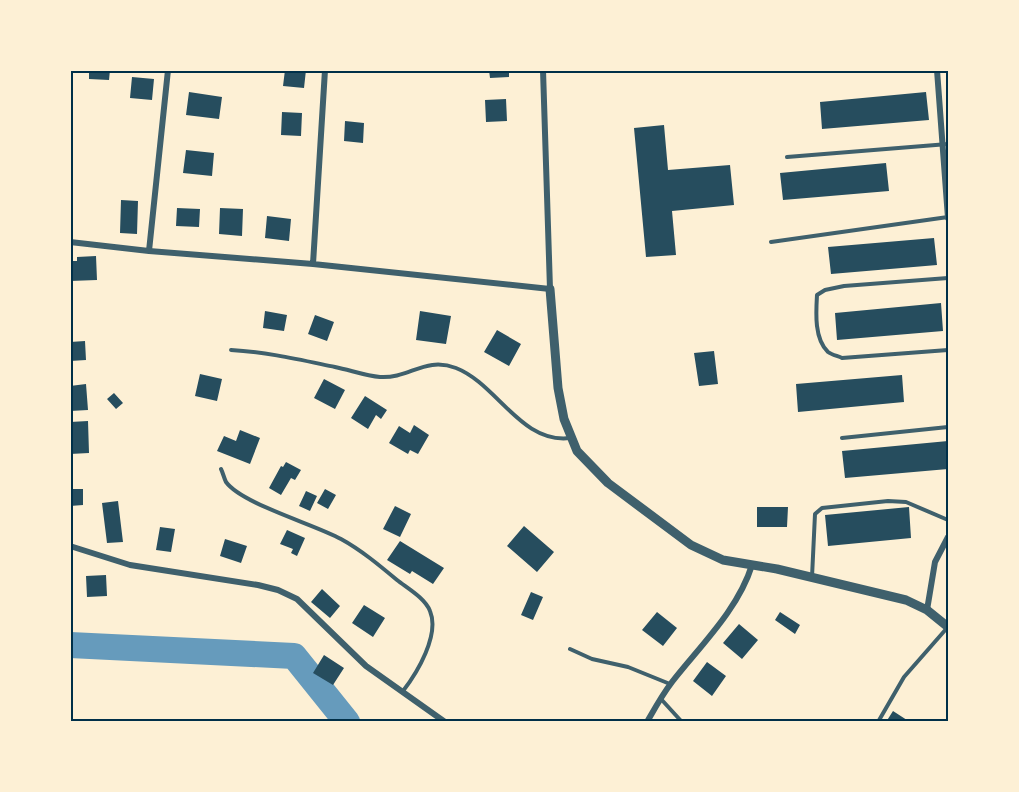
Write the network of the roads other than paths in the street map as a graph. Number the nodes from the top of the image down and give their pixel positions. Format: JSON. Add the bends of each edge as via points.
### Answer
{"nodes":[{"id":1,"x":168,"y":70,"type":"edge"},
{"id":2,"x":325,"y":70,"type":"edge"},
{"id":3,"x":543,"y":70,"type":"edge"},
{"id":4,"x":937,"y":70,"type":"edge"},
{"id":5,"x":946,"y":144,"type":"edge"},
{"id":6,"x":787,"y":157,"type":"dead end"},
{"id":7,"x":948,"y":218,"type":"edge"},
{"id":8,"x":70,"y":242,"type":"edge"},
{"id":9,"x":771,"y":242,"type":"dead end"},
{"id":10,"x":149,"y":251,"type":"junction"},
{"id":11,"x":313,"y":264,"type":"junction"},
{"id":12,"x":948,"y":278,"type":"edge"},
{"id":13,"x":550,"y":289,"type":"junction"},
{"id":14,"x":231,"y":350,"type":"dead end"},
{"id":15,"x":948,"y":350,"type":"edge"},
{"id":16,"x":948,"y":427,"type":"edge"},
{"id":17,"x":570,"y":438,"type":"junction"},
{"id":18,"x":842,"y":438,"type":"dead end"},
{"id":19,"x":221,"y":469,"type":"dead end"},
{"id":20,"x":948,"y":520,"type":"edge"},
{"id":21,"x":948,"y":537,"type":"edge"},
{"id":22,"x":70,"y":546,"type":"edge"},
{"id":23,"x":752,"y":565,"type":"junction"},
{"id":24,"x":812,"y":577,"type":"junction"},
{"id":25,"x":927,"y":610,"type":"junction"},
{"id":26,"x":948,"y":627,"type":"edge"},
{"id":27,"x":570,"y":650,"type":"dead end"},
{"id":28,"x":670,"y":684,"type":"junction"},
{"id":29,"x":403,"y":691,"type":"junction"},
{"id":30,"x":661,"y":698,"type":"junction"},
{"id":31,"x":445,"y":722,"type":"edge"},
{"id":32,"x":647,"y":722,"type":"edge"},
{"id":33,"x":682,"y":722,"type":"edge"},
{"id":34,"x":878,"y":722,"type":"edge"}],
"edges":[{"from":1,"to":10,"type":"street"},
{"from":2,"to":11,"type":"street"},
{"from":3,"to":13,"type":"street"},
{"from":4,"to":5,"type":"street"},
{"from":5,"to":6,"type":"lane"},
{"from":5,"to":7,"type":"street"},
{"from":7,"to":9,"type":"lane"},
{"from":8,"to":10,"type":"street"},
{"from":10,"to":11,"type":"street"},
{"from":11,"to":13,"type":"street"},
{"from":12,"to":15,"type":"lane","via":[[825,290],[817,295],[816,315],[820,341],[829,352],[842,358]]},
{"from":13,"to":17,"type":"street","via":[[558,388]]},
{"from":14,"to":17,"type":"lane","via":[[276,354],[381,377],[440,363],[478,381],[524,424],[542,434]]},
{"from":16,"to":18,"type":"lane"},
{"from":17,"to":23,"type":"street","via":[[577,451],[608,483],[683,539],[723,560]]},
{"from":19,"to":29,"type":"lane","via":[[227,482],[250,500],[341,539],[366,555],[430,611],[433,630],[426,653]]},
{"from":20,"to":24,"type":"lane","via":[[906,502],[822,508],[815,514]]},
{"from":21,"to":25,"type":"street","via":[[935,562]]},
{"from":22,"to":29,"type":"street","via":[[130,565],[278,590],[297,600],[366,666]]},
{"from":23,"to":24,"type":"street"},
{"from":23,"to":28,"type":"street","via":[[740,593]]},
{"from":24,"to":25,"type":"street","via":[[906,600]]},
{"from":25,"to":26,"type":"street"},
{"from":26,"to":34,"type":"lane","via":[[904,677]]},
{"from":27,"to":28,"type":"lane"},
{"from":28,"to":30,"type":"street"},
{"from":29,"to":31,"type":"street"},
{"from":30,"to":32,"type":"street"},
{"from":30,"to":33,"type":"lane"}]}
